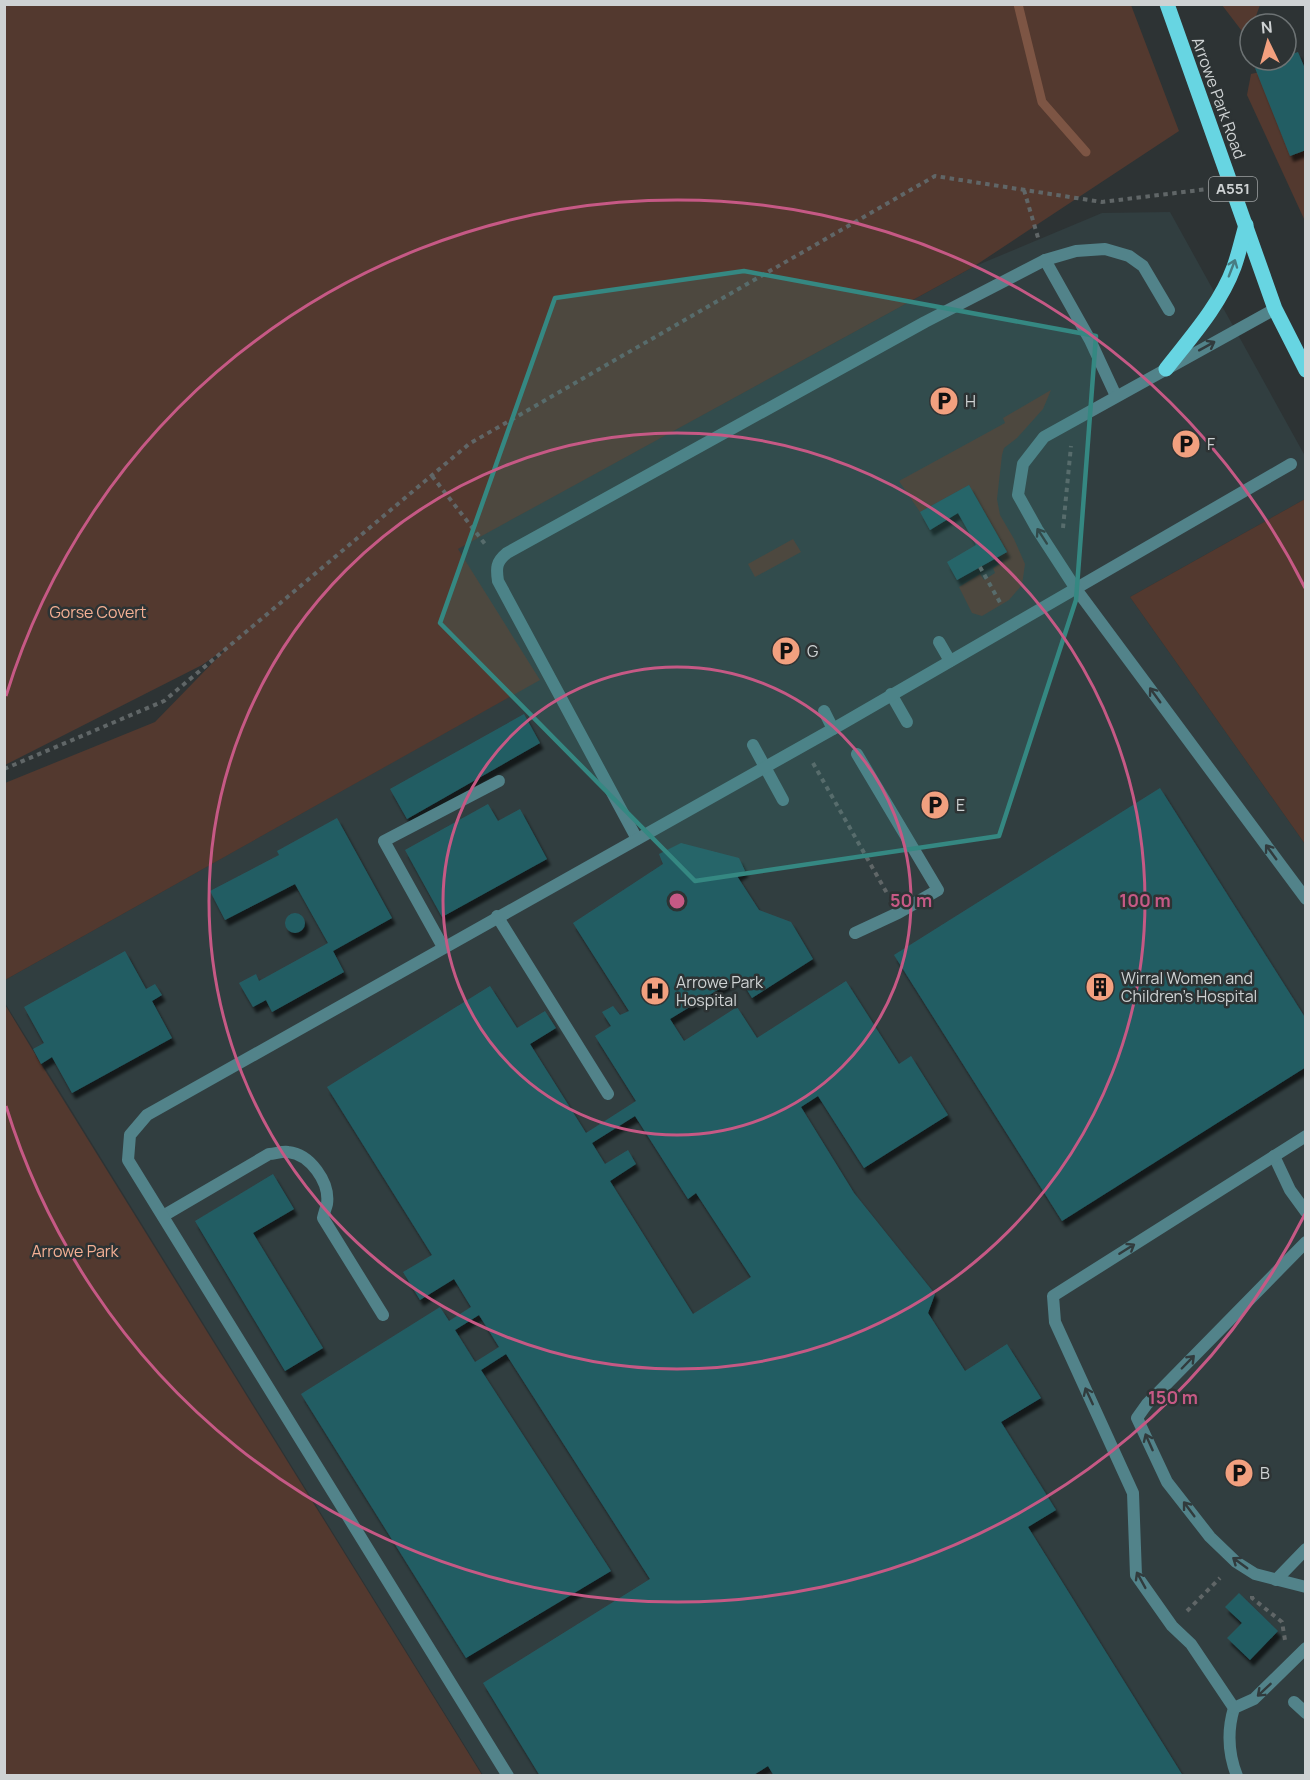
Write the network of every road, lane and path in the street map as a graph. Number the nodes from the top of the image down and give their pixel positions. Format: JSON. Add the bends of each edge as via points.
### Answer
{"nodes":[{"id":1,"x":1167,"y":4,"type":"edge"},
{"id":2,"x":1232,"y":186,"type":"junction"},
{"id":3,"x":1024,"y":190,"type":"junction"},
{"id":4,"x":1245,"y":225,"type":"junction"},
{"id":5,"x":1045,"y":260,"type":"junction"},
{"id":6,"x":1169,"y":309,"type":"dead end"},
{"id":7,"x":1275,"y":309,"type":"junction"},
{"id":8,"x":1166,"y":369,"type":"junction"},
{"id":9,"x":1305,"y":370,"type":"edge"},
{"id":10,"x":1116,"y":396,"type":"junction"},
{"id":11,"x":1063,"y":426,"type":"junction"},
{"id":12,"x":1291,"y":464,"type":"dead end"},
{"id":13,"x":432,"y":476,"type":"junction"},
{"id":14,"x":498,"y":561,"type":"junction"},
{"id":15,"x":1058,"y":562,"type":"junction"},
{"id":16,"x":980,"y":567,"type":"dead end"},
{"id":17,"x":1076,"y":589,"type":"junction"},
{"id":18,"x":1013,"y":625,"type":"junction"},
{"id":19,"x":939,"y":642,"type":"dead end"},
{"id":20,"x":950,"y":661,"type":"junction"},
{"id":21,"x":891,"y":694,"type":"junction"},
{"id":22,"x":824,"y":711,"type":"dead end"},
{"id":23,"x":907,"y":722,"type":"dead end"},
{"id":24,"x":833,"y":729,"type":"junction"},
{"id":25,"x":803,"y":744,"type":"junction"},
{"id":26,"x":753,"y":745,"type":"dead end"},
{"id":27,"x":857,"y":754,"type":"dead end"},
{"id":28,"x":764,"y":766,"type":"junction"},
{"id":29,"x":4,"y":769,"type":"edge"},
{"id":30,"x":499,"y":781,"type":"dead end"},
{"id":31,"x":783,"y":800,"type":"dead end"},
{"id":32,"x":637,"y":839,"type":"junction"},
{"id":33,"x":1305,"y":899,"type":"edge"},
{"id":34,"x":898,"y":913,"type":"junction"},
{"id":35,"x":497,"y":916,"type":"junction"},
{"id":36,"x":855,"y":933,"type":"dead end"},
{"id":37,"x":443,"y":947,"type":"junction"},
{"id":38,"x":608,"y":1094,"type":"dead end"},
{"id":39,"x":1305,"y":1136,"type":"edge"},
{"id":40,"x":1274,"y":1156,"type":"junction"},
{"id":41,"x":1305,"y":1212,"type":"edge"},
{"id":42,"x":163,"y":1216,"type":"junction"},
{"id":43,"x":1305,"y":1242,"type":"edge"},
{"id":44,"x":384,"y":1315,"type":"dead end"},
{"id":45,"x":1305,"y":1549,"type":"edge"},
{"id":46,"x":1236,"y":1562,"type":"junction"},
{"id":47,"x":1255,"y":1574,"type":"junction"},
{"id":48,"x":1276,"y":1580,"type":"junction"},
{"id":49,"x":1305,"y":1587,"type":"edge"},
{"id":50,"x":1172,"y":1626,"type":"junction"},
{"id":51,"x":1305,"y":1648,"type":"edge"},
{"id":52,"x":1288,"y":1667,"type":"junction"},
{"id":53,"x":1294,"y":1702,"type":"dead end"},
{"id":54,"x":1234,"y":1708,"type":"junction"},
{"id":55,"x":1305,"y":1713,"type":"edge"},
{"id":56,"x":508,"y":1776,"type":"edge"},
{"id":57,"x":1237,"y":1776,"type":"edge"}],
"edges":[{"from":1,"to":2,"type":"main road","name":"Arrowe Park Road","number":"A551"},
{"from":2,"to":3,"type":"path","via":[[1102,202]]},
{"from":2,"to":4,"type":"main road","name":"Arrowe Park Road","number":"A551"},
{"from":3,"to":5,"type":"path"},
{"from":3,"to":13,"type":"path","via":[[935,176],[469,444]]},
{"from":4,"to":7,"type":"main road","name":"Arrowe Park Road","number":"A551"},
{"from":8,"to":4,"type":"main road","one_way":true,"via":[[1221,294],[1234,267]]},
{"from":5,"to":6,"type":"street","via":[[1076,251],[1105,249],[1129,256],[1143,266]]},
{"from":5,"to":10,"type":"street"},
{"from":5,"to":14,"type":"street","via":[[924,322]]},
{"from":8,"to":7,"type":"street","one_way":true},
{"from":7,"to":9,"type":"main road","name":"Arrowe Park Road","number":"A551"},
{"from":8,"to":10,"type":"street"},
{"from":10,"to":11,"type":"street"},
{"from":11,"to":15,"type":"path","via":[[1071,445]]},
{"from":15,"to":11,"type":"street","one_way":true,"via":[[1018,495],[1023,464],[1044,438]]},
{"from":12,"to":17,"type":"street"},
{"from":13,"to":14,"type":"path"},
{"from":13,"to":29,"type":"path","via":[[164,700]]},
{"from":14,"to":32,"type":"street","via":[[498,581]]},
{"from":15,"to":17,"type":"street"},
{"from":16,"to":18,"type":"path"},
{"from":17,"to":18,"type":"street"},
{"from":33,"to":17,"type":"street","one_way":true},
{"from":18,"to":20,"type":"street"},
{"from":19,"to":20,"type":"street"},
{"from":20,"to":21,"type":"street"},
{"from":21,"to":23,"type":"street"},
{"from":21,"to":24,"type":"street"},
{"from":22,"to":24,"type":"street"},
{"from":24,"to":25,"type":"street"},
{"from":25,"to":28,"type":"street"},
{"from":25,"to":34,"type":"path"},
{"from":26,"to":28,"type":"street"},
{"from":27,"to":34,"type":"street","via":[[938,890]]},
{"from":28,"to":31,"type":"street"},
{"from":28,"to":32,"type":"street"},
{"from":30,"to":37,"type":"street","via":[[384,841]]},
{"from":32,"to":35,"type":"street"},
{"from":34,"to":36,"type":"street"},
{"from":35,"to":37,"type":"street"},
{"from":35,"to":38,"type":"street"},
{"from":37,"to":42,"type":"street","via":[[147,1115],[129,1135],[128,1160]]},
{"from":39,"to":40,"type":"street"},
{"from":40,"to":41,"type":"street"},
{"from":50,"to":40,"type":"street","one_way":true,"via":[[1136,1575],[1133,1493],[1055,1322],[1053,1296]]},
{"from":42,"to":44,"type":"street","via":[[269,1154],[288,1152],[305,1158],[318,1172],[326,1190],[323,1218]]},
{"from":42,"to":56,"type":"street"},
{"from":46,"to":43,"type":"street","one_way":true,"via":[[1210,1537],[1167,1482],[1137,1418]]},
{"from":45,"to":48,"type":"street"},
{"from":47,"to":46,"type":"street","one_way":true},
{"from":46,"to":50,"type":"path"},
{"from":47,"to":48,"type":"street"},
{"from":47,"to":52,"type":"path","via":[[1252,1598],[1282,1622]]},
{"from":48,"to":49,"type":"street"},
{"from":50,"to":54,"type":"street","via":[[1191,1644]]},
{"from":51,"to":52,"type":"street"},
{"from":52,"to":54,"type":"street","one_way":true,"via":[[1254,1699]]},
{"from":53,"to":55,"type":"street"},
{"from":54,"to":57,"type":"street","via":[[1230,1759]]}]}
